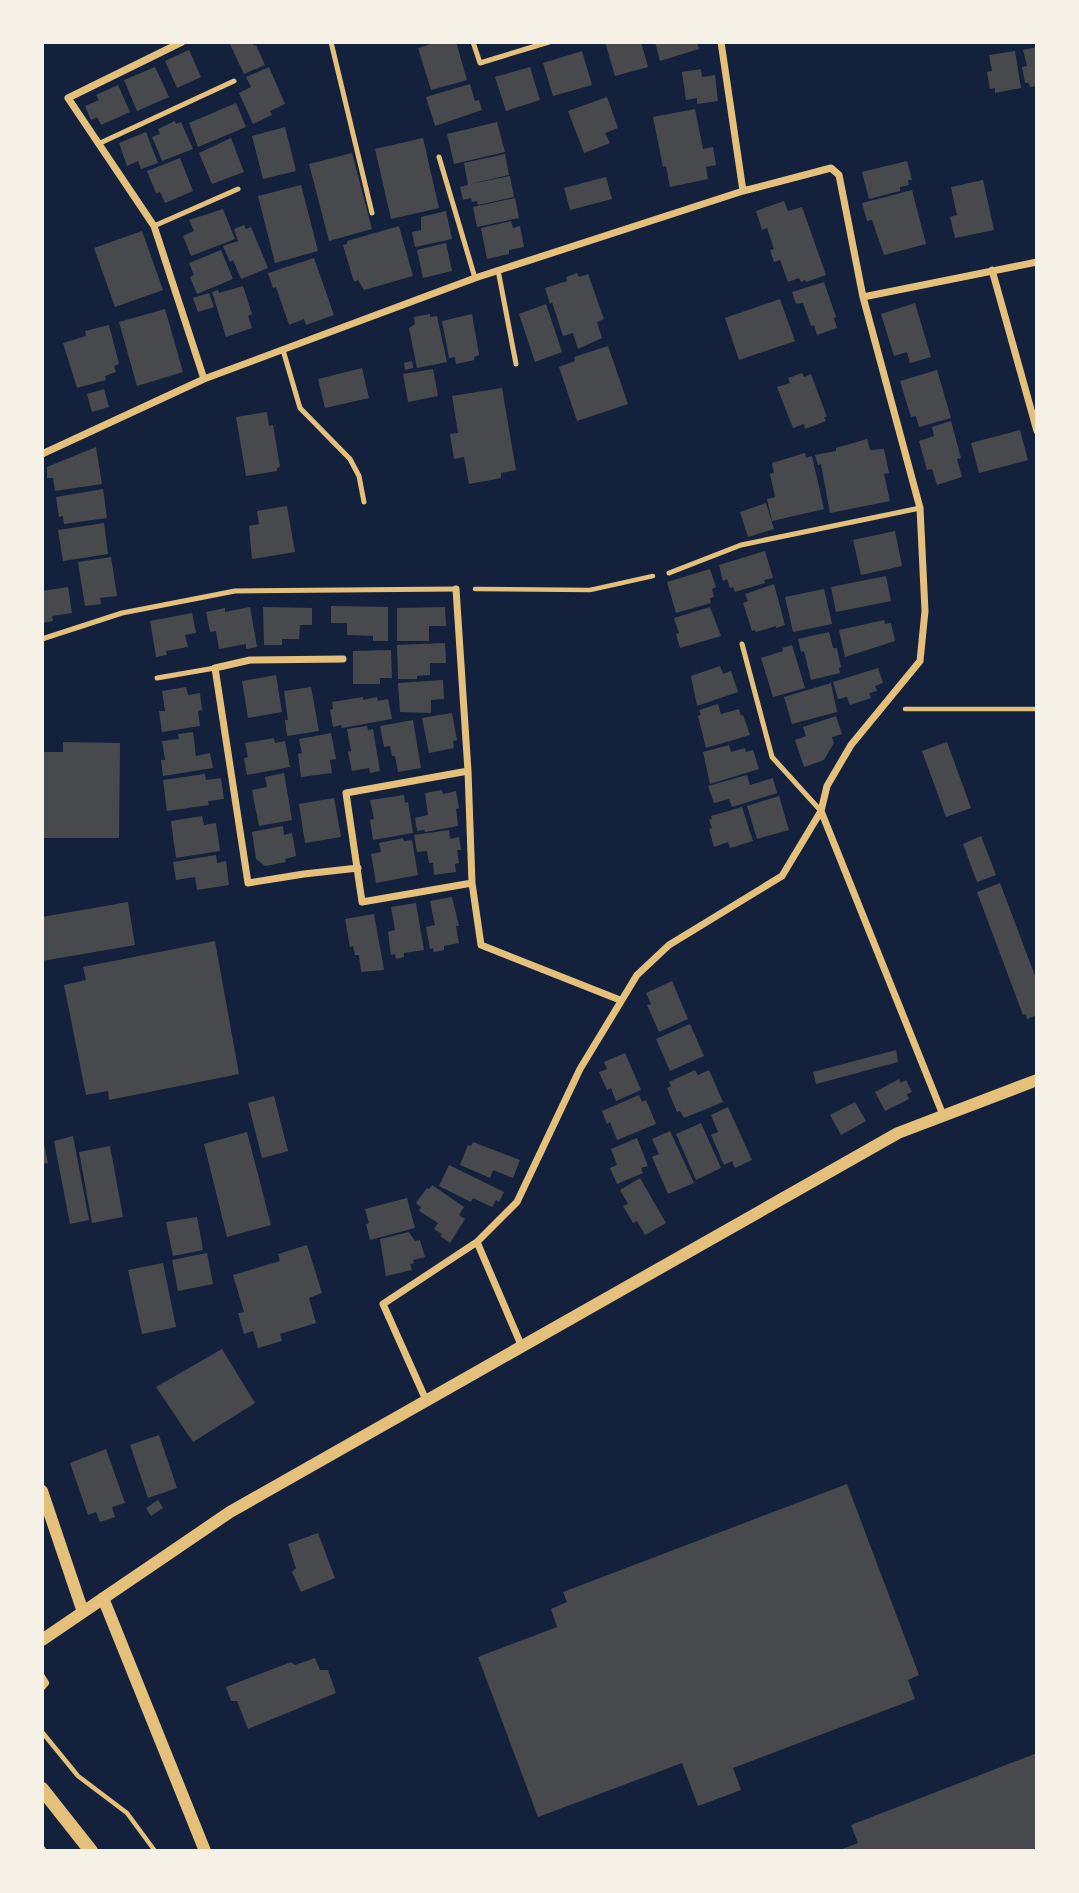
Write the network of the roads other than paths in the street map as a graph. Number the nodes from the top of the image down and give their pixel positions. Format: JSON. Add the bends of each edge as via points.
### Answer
{"nodes":[{"id":1,"x":182,"y":42,"type":"edge"},
{"id":2,"x":331,"y":42,"type":"edge"},
{"id":3,"x":473,"y":42,"type":"edge"},
{"id":4,"x":549,"y":42,"type":"edge"},
{"id":5,"x":721,"y":42,"type":"edge"},
{"id":6,"x":234,"y":82,"type":"dead end"},
{"id":7,"x":98,"y":144,"type":"junction"},
{"id":8,"x":439,"y":157,"type":"dead end"},
{"id":9,"x":237,"y":189,"type":"dead end"},
{"id":10,"x":743,"y":191,"type":"junction"},
{"id":11,"x":372,"y":213,"type":"dead end"},
{"id":12,"x":154,"y":226,"type":"junction"},
{"id":13,"x":1037,"y":262,"type":"edge"},
{"id":14,"x":498,"y":270,"type":"junction"},
{"id":15,"x":992,"y":270,"type":"junction"},
{"id":16,"x":475,"y":278,"type":"junction"},
{"id":17,"x":863,"y":297,"type":"junction"},
{"id":18,"x":283,"y":350,"type":"junction"},
{"id":19,"x":516,"y":365,"type":"dead end"},
{"id":20,"x":204,"y":379,"type":"junction"},
{"id":21,"x":1037,"y":431,"type":"edge"},
{"id":22,"x":42,"y":454,"type":"edge"},
{"id":23,"x":364,"y":502,"type":"dead end"},
{"id":24,"x":920,"y":508,"type":"junction"},
{"id":25,"x":669,"y":573,"type":"road end"},
{"id":26,"x":456,"y":589,"type":"joint"},
{"id":27,"x":42,"y":639,"type":"edge"},
{"id":28,"x":742,"y":644,"type":"dead end"},
{"id":29,"x":343,"y":659,"type":"dead end"},
{"id":30,"x":215,"y":668,"type":"junction"},
{"id":31,"x":157,"y":678,"type":"dead end"},
{"id":32,"x":468,"y":771,"type":"junction"},
{"id":33,"x":821,"y":811,"type":"junction"},
{"id":34,"x":358,"y":868,"type":"junction"},
{"id":35,"x":472,"y":883,"type":"junction"},
{"id":36,"x":620,"y":1000,"type":"junction"},
{"id":37,"x":1037,"y":1080,"type":"edge"},
{"id":38,"x":943,"y":1115,"type":"junction"},
{"id":39,"x":477,"y":1242,"type":"junction"},
{"id":40,"x":522,"y":1346,"type":"junction"},
{"id":41,"x":426,"y":1399,"type":"junction"},
{"id":42,"x":42,"y":1491,"type":"edge"},
{"id":43,"x":103,"y":1598,"type":"junction"},
{"id":44,"x":83,"y":1612,"type":"junction"},
{"id":45,"x":42,"y":1640,"type":"edge"},
{"id":46,"x":42,"y":1789,"type":"edge"},
{"id":47,"x":91,"y":1851,"type":"edge"},
{"id":48,"x":205,"y":1851,"type":"edge"}],
"edges":[{"from":1,"to":7,"type":"street","via":[[68,98]]},
{"from":2,"to":11,"type":"lane"},
{"from":3,"to":4,"type":"lane","via":[[480,63]]},
{"from":5,"to":10,"type":"street"},
{"from":6,"to":7,"type":"lane"},
{"from":7,"to":12,"type":"street"},
{"from":8,"to":16,"type":"lane"},
{"from":9,"to":12,"type":"lane"},
{"from":10,"to":14,"type":"street"},
{"from":10,"to":17,"type":"street","via":[[831,168],[839,175]]},
{"from":12,"to":20,"type":"street"},
{"from":13,"to":15,"type":"street"},
{"from":14,"to":16,"type":"street"},
{"from":14,"to":19,"type":"lane"},
{"from":15,"to":17,"type":"street"},
{"from":15,"to":21,"type":"street"},
{"from":16,"to":18,"type":"street"},
{"from":17,"to":24,"type":"street"},
{"from":18,"to":20,"type":"street"},
{"from":18,"to":23,"type":"lane","via":[[300,408],[350,459]]},
{"from":20,"to":22,"type":"street"},
{"from":24,"to":25,"type":"lane","via":[[741,545]]},
{"from":24,"to":33,"type":"street","via":[[925,611],[920,661],[851,745],[827,786]]},
{"from":26,"to":27,"type":"lane","via":[[235,591],[122,613]]},
{"from":26,"to":32,"type":"street"},
{"from":28,"to":33,"type":"lane","via":[[772,757]]},
{"from":29,"to":30,"type":"street","via":[[250,660]]},
{"from":30,"to":31,"type":"lane"},
{"from":30,"to":34,"type":"street","via":[[248,883]]},
{"from":32,"to":34,"type":"street","via":[[346,793]]},
{"from":32,"to":35,"type":"street"},
{"from":33,"to":36,"type":"street","via":[[782,876],[669,945],[636,975]]},
{"from":33,"to":38,"type":"street"},
{"from":34,"to":35,"type":"street","via":[[362,902]]},
{"from":35,"to":36,"type":"street","via":[[481,945]]},
{"from":36,"to":39,"type":"street","via":[[580,1069],[517,1202]]},
{"from":37,"to":38,"type":"street"},
{"from":38,"to":40,"type":"street","via":[[898,1133]]},
{"from":39,"to":40,"type":"street"},
{"from":39,"to":41,"type":"street","via":[[383,1304]]},
{"from":40,"to":41,"type":"street"},
{"from":41,"to":43,"type":"street","via":[[230,1511]]},
{"from":42,"to":44,"type":"street"},
{"from":43,"to":44,"type":"street"},
{"from":43,"to":48,"type":"street"},
{"from":44,"to":45,"type":"street"},
{"from":46,"to":47,"type":"main road"}]}
